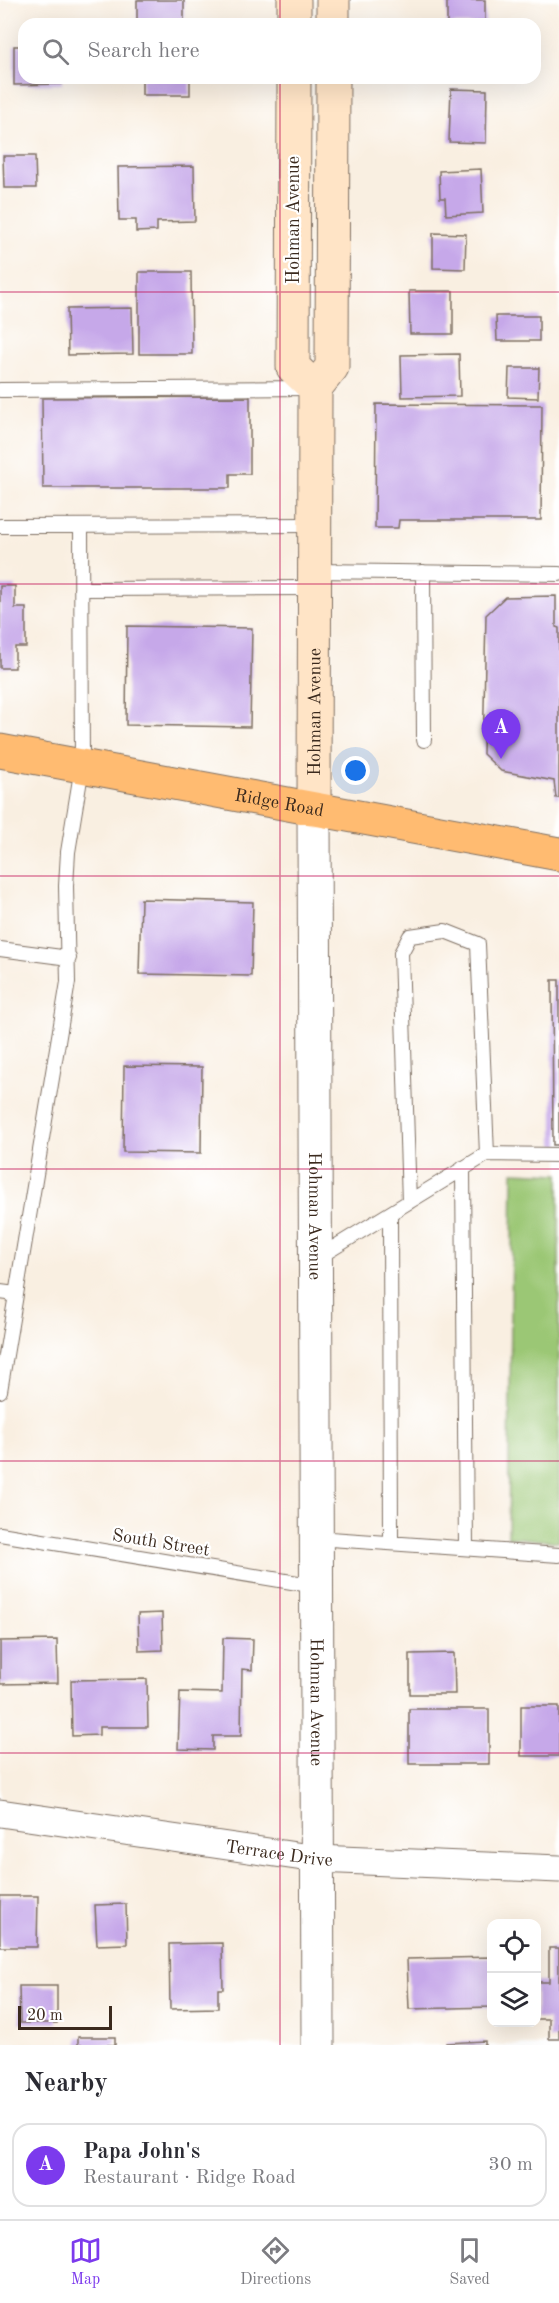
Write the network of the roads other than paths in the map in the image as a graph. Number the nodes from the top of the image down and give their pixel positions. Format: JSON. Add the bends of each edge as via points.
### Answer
{"nodes":[{"id":1,"x":294,"y":0,"type":"edge"},
{"id":2,"x":333,"y":0,"type":"edge"},
{"id":3,"x":294,"y":18,"type":"edge"},
{"id":4,"x":333,"y":18,"type":"edge"},
{"id":5,"x":294,"y":84,"type":"edge"},
{"id":6,"x":333,"y":84,"type":"edge"},
{"id":7,"x":315,"y":388,"type":"junction"},
{"id":8,"x":0,"y":390,"type":"edge"},
{"id":9,"x":314,"y":525,"type":"junction"},
{"id":10,"x":0,"y":526,"type":"edge"},
{"id":11,"x":81,"y":526,"type":"junction"},
{"id":12,"x":423,"y":572,"type":"junction"},
{"id":13,"x":559,"y":574,"type":"edge"},
{"id":14,"x":314,"y":580,"type":"junction"},
{"id":15,"x":81,"y":589,"type":"junction"},
{"id":16,"x":424,"y":740,"type":"dead end"},
{"id":17,"x":0,"y":751,"type":"edge"},
{"id":18,"x":82,"y":766,"type":"junction"},
{"id":19,"x":314,"y":810,"type":"junction"},
{"id":20,"x":559,"y":854,"type":"edge"},
{"id":21,"x":0,"y":949,"type":"edge"},
{"id":22,"x":69,"y":958,"type":"junction"},
{"id":23,"x":487,"y":1154,"type":"junction"},
{"id":24,"x":559,"y":1155,"type":"edge"},
{"id":25,"x":463,"y":1168,"type":"junction"},
{"id":26,"x":408,"y":1202,"type":"junction"},
{"id":27,"x":390,"y":1214,"type":"junction"},
{"id":28,"x":315,"y":1259,"type":"junction"},
{"id":29,"x":0,"y":1292,"type":"edge"},
{"id":30,"x":16,"y":1294,"type":"junction"},
{"id":31,"x":0,"y":1391,"type":"edge"},
{"id":32,"x":0,"y":1534,"type":"edge"},
{"id":33,"x":316,"y":1538,"type":"junction"},
{"id":34,"x":391,"y":1543,"type":"junction"},
{"id":35,"x":466,"y":1548,"type":"junction"},
{"id":36,"x":559,"y":1555,"type":"edge"},
{"id":37,"x":316,"y":1586,"type":"junction"},
{"id":38,"x":0,"y":1813,"type":"edge"},
{"id":39,"x":317,"y":1859,"type":"junction"},
{"id":40,"x":559,"y":1869,"type":"edge"},
{"id":41,"x":318,"y":2045,"type":"edge"}],
"edges":[{"from":1,"to":3,"type":"main road"},
{"from":2,"to":4,"type":"main road"},
{"from":5,"to":7,"type":"main road","name":"Hohman Avenue","via":[[293,367]]},
{"from":6,"to":7,"type":"main road","via":[[332,367]]},
{"from":7,"to":8,"type":"lane"},
{"from":7,"to":9,"type":"main road","name":"Hohman Avenue"},
{"from":9,"to":11,"type":"lane"},
{"from":9,"to":14,"type":"main road","name":"Hohman Avenue"},
{"from":10,"to":11,"type":"lane"},
{"from":11,"to":15,"type":"lane"},
{"from":12,"to":13,"type":"lane"},
{"from":12,"to":14,"type":"lane"},
{"from":12,"to":16,"type":"lane"},
{"from":14,"to":15,"type":"lane"},
{"from":14,"to":19,"type":"main road","name":"Hohman Avenue"},
{"from":15,"to":18,"type":"lane"},
{"from":17,"to":18,"type":"main road","name":"Ridge Road"},
{"from":18,"to":19,"type":"main road","name":"Ridge Road"},
{"from":18,"to":22,"type":"lane","via":[[68,852],[65,920]]},
{"from":19,"to":20,"type":"main road","name":"Ridge Road"},
{"from":19,"to":28,"type":"street","name":"Hohman Avenue"},
{"from":21,"to":22,"type":"lane"},
{"from":22,"to":30,"type":"lane"},
{"from":23,"to":24,"type":"lane"},
{"from":23,"to":25,"type":"lane"},
{"from":23,"to":26,"type":"lane","via":[[478,944],[445,931],[410,936],[401,953]]},
{"from":25,"to":26,"type":"lane"},
{"from":25,"to":35,"type":"lane"},
{"from":26,"to":27,"type":"lane"},
{"from":27,"to":28,"type":"lane"},
{"from":27,"to":34,"type":"lane"},
{"from":28,"to":33,"type":"street","name":"Hohman Avenue"},
{"from":29,"to":30,"type":"lane"},
{"from":30,"to":31,"type":"lane"},
{"from":32,"to":37,"type":"lane","name":"South Street"},
{"from":33,"to":34,"type":"lane"},
{"from":33,"to":37,"type":"street","name":"Hohman Avenue"},
{"from":34,"to":35,"type":"lane"},
{"from":35,"to":36,"type":"lane"},
{"from":37,"to":39,"type":"street","name":"Hohman Avenue"},
{"from":38,"to":39,"type":"street","name":"Terrace Drive"},
{"from":39,"to":40,"type":"street","name":"Terrace Drive"},
{"from":39,"to":41,"type":"street","name":"Hohman Avenue"}]}
